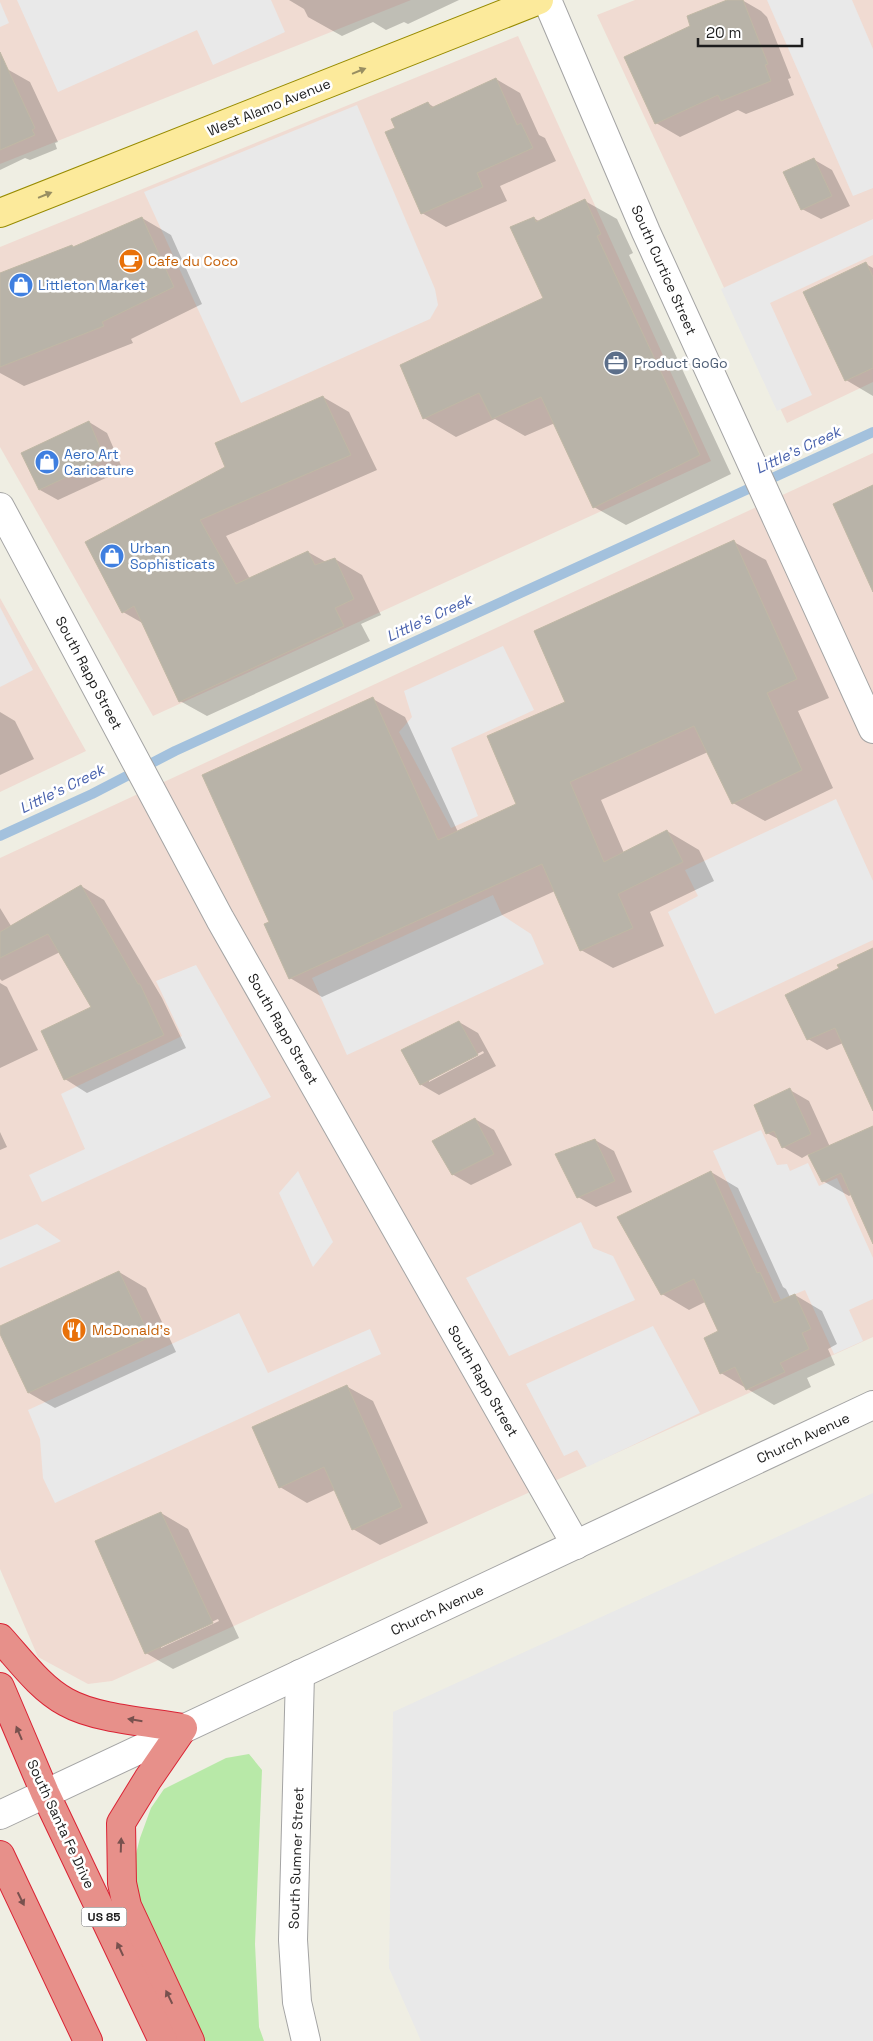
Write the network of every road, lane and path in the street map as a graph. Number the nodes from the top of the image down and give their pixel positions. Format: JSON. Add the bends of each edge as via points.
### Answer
{"nodes":[{"id":1,"x":538,"y":0,"type":"edge"},
{"id":2,"x":546,"y":0,"type":"edge"},
{"id":3,"x":0,"y":213,"type":"edge"},
{"id":4,"x":0,"y":507,"type":"edge"},
{"id":5,"x":873,"y":729,"type":"edge"},
{"id":6,"x":873,"y":1405,"type":"edge"},
{"id":7,"x":576,"y":1545,"type":"junction"},
{"id":8,"x":0,"y":1638,"type":"edge"},
{"id":9,"x":300,"y":1674,"type":"junction"},
{"id":10,"x":0,"y":1687,"type":"edge"},
{"id":11,"x":184,"y":1728,"type":"junction"},
{"id":12,"x":45,"y":1794,"type":"junction"},
{"id":13,"x":0,"y":1814,"type":"edge"},
{"id":14,"x":0,"y":1855,"type":"edge"},
{"id":15,"x":88,"y":2041,"type":"edge"},
{"id":16,"x":163,"y":2041,"type":"edge"},
{"id":17,"x":190,"y":2041,"type":"edge"},
{"id":18,"x":306,"y":2041,"type":"edge"}],
"edges":[{"from":3,"to":1,"type":"main road","name":"West Alamo Avenue","one_way":true},
{"from":2,"to":5,"type":"street","name":"South Curtice Street","via":[[646,232]]},
{"from":4,"to":7,"type":"street","name":"South Rapp Street","via":[[220,919]]},
{"from":6,"to":7,"type":"street","name":"Church Avenue"},
{"from":7,"to":9,"type":"street","name":"Church Avenue"},
{"from":11,"to":8,"type":"highway","one_way":true,"via":[[111,1716],[66,1702],[32,1675]]},
{"from":9,"to":11,"type":"street","name":"Church Avenue"},
{"from":9,"to":18,"type":"street","name":"South Sumner Street","via":[[293,1940],[297,2002]]},
{"from":12,"to":10,"type":"highway","name":"South Santa Fe Drive","number":"US 85","one_way":true},
{"from":11,"to":12,"type":"street","name":"Church Avenue"},
{"from":17,"to":11,"type":"highway","one_way":true,"via":[[130,1914],[120,1865],[121,1822]]},
{"from":12,"to":13,"type":"street","name":"Church Avenue"},
{"from":16,"to":12,"type":"highway","name":"South Santa Fe Drive","number":"US 85","one_way":true},
{"from":14,"to":15,"type":"highway","one_way":true}]}
